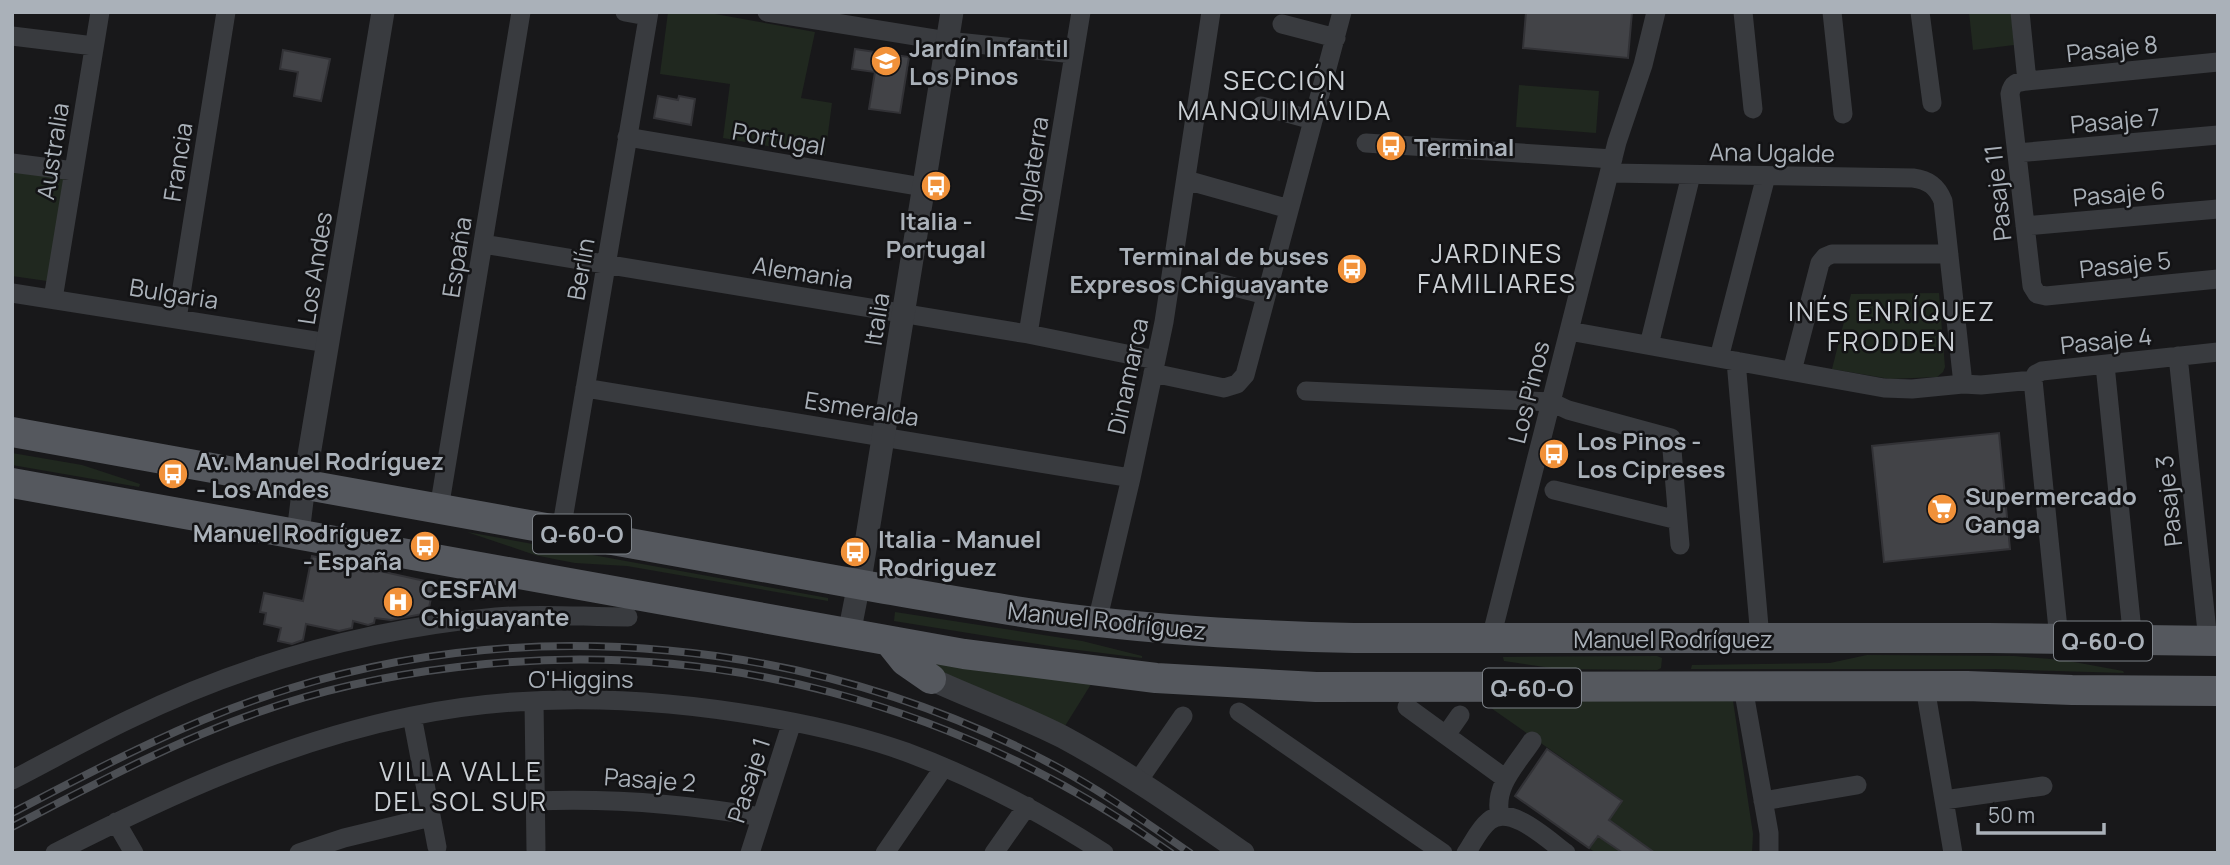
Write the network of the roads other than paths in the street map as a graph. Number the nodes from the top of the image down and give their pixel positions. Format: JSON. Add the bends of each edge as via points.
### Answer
{"nodes":[{"id":1,"x":100,"y":12,"type":"edge"},
{"id":2,"x":226,"y":12,"type":"edge"},
{"id":3,"x":383,"y":12,"type":"edge"},
{"id":4,"x":521,"y":12,"type":"edge"},
{"id":5,"x":625,"y":12,"type":"edge"},
{"id":6,"x":767,"y":12,"type":"edge"},
{"id":7,"x":952,"y":12,"type":"edge"},
{"id":8,"x":1081,"y":12,"type":"edge"},
{"id":9,"x":1210,"y":12,"type":"edge"},
{"id":10,"x":1342,"y":12,"type":"edge"},
{"id":11,"x":1656,"y":12,"type":"edge"},
{"id":12,"x":1743,"y":12,"type":"edge"},
{"id":13,"x":1832,"y":12,"type":"edge"},
{"id":14,"x":1920,"y":12,"type":"edge"},
{"id":15,"x":2020,"y":12,"type":"edge"},
{"id":16,"x":648,"y":14,"type":"edge"},
{"id":17,"x":1282,"y":24,"type":"dead end"},
{"id":18,"x":12,"y":36,"type":"edge"},
{"id":19,"x":1336,"y":38,"type":"junction"},
{"id":20,"x":947,"y":41,"type":"junction"},
{"id":21,"x":94,"y":46,"type":"junction"},
{"id":22,"x":1074,"y":54,"type":"junction"},
{"id":23,"x":2218,"y":62,"type":"edge"},
{"id":24,"x":2020,"y":83,"type":"junction"},
{"id":25,"x":1932,"y":103,"type":"dead end"},
{"id":26,"x":1261,"y":106,"type":"dead end"},
{"id":27,"x":1753,"y":109,"type":"dead end"},
{"id":28,"x":1843,"y":114,"type":"dead end"},
{"id":29,"x":1313,"y":120,"type":"junction"},
{"id":30,"x":2218,"y":135,"type":"edge"},
{"id":31,"x":627,"y":137,"type":"junction"},
{"id":32,"x":1366,"y":143,"type":"dead end"},
{"id":33,"x":2017,"y":153,"type":"junction"},
{"id":34,"x":12,"y":163,"type":"edge"},
{"id":35,"x":1611,"y":166,"type":"junction"},
{"id":36,"x":74,"y":171,"type":"junction"},
{"id":37,"x":1691,"y":175,"type":"junction"},
{"id":38,"x":1766,"y":176,"type":"junction"},
{"id":39,"x":1186,"y":180,"type":"junction"},
{"id":40,"x":923,"y":187,"type":"junction"},
{"id":41,"x":1289,"y":209,"type":"junction"},
{"id":42,"x":2218,"y":209,"type":"edge"},
{"id":43,"x":2025,"y":226,"type":"junction"},
{"id":44,"x":483,"y":244,"type":"junction"},
{"id":45,"x":1949,"y":254,"type":"junction"},
{"id":46,"x":606,"y":264,"type":"junction"},
{"id":47,"x":2218,"y":279,"type":"edge"},
{"id":48,"x":1211,"y":281,"type":"dead end"},
{"id":49,"x":12,"y":293,"type":"edge"},
{"id":50,"x":2037,"y":294,"type":"joint"},
{"id":51,"x":1266,"y":295,"type":"junction"},
{"id":52,"x":53,"y":299,"type":"junction"},
{"id":53,"x":903,"y":313,"type":"junction"},
{"id":54,"x":177,"y":318,"type":"junction"},
{"id":55,"x":1569,"y":331,"type":"junction"},
{"id":56,"x":1028,"y":334,"type":"junction"},
{"id":57,"x":328,"y":343,"type":"junction"},
{"id":58,"x":1649,"y":345,"type":"junction"},
{"id":59,"x":2218,"y":352,"type":"edge"},
{"id":60,"x":2178,"y":356,"type":"junction"},
{"id":61,"x":1728,"y":359,"type":"junction"},
{"id":62,"x":2105,"y":365,"type":"junction"},
{"id":63,"x":1154,"y":366,"type":"junction"},
{"id":64,"x":1792,"y":371,"type":"junction"},
{"id":65,"x":2034,"y":380,"type":"junction"},
{"id":66,"x":1963,"y":384,"type":"junction"},
{"id":67,"x":585,"y":388,"type":"junction"},
{"id":68,"x":1306,"y":391,"type":"dead end"},
{"id":69,"x":1551,"y":402,"type":"junction"},
{"id":70,"x":12,"y":432,"type":"edge"},
{"id":71,"x":883,"y":437,"type":"junction"},
{"id":72,"x":1131,"y":478,"type":"junction"},
{"id":73,"x":12,"y":483,"type":"edge"},
{"id":74,"x":1554,"y":490,"type":"dead end"},
{"id":75,"x":303,"y":494,"type":"junction"},
{"id":76,"x":439,"y":509,"type":"junction"},
{"id":77,"x":1678,"y":520,"type":"junction"},
{"id":78,"x":561,"y":531,"type":"junction"},
{"id":79,"x":298,"y":533,"type":"junction"},
{"id":80,"x":1680,"y":545,"type":"dead end"},
{"id":81,"x":859,"y":584,"type":"junction"},
{"id":82,"x":628,"y":617,"type":"dead end"},
{"id":83,"x":1097,"y":622,"type":"junction"},
{"id":84,"x":849,"y":634,"type":"junction"},
{"id":85,"x":1491,"y":638,"type":"junction"},
{"id":86,"x":1702,"y":638,"type":"junction"},
{"id":87,"x":1760,"y":638,"type":"junction"},
{"id":88,"x":2065,"y":640,"type":"junction"},
{"id":89,"x":888,"y":641,"type":"junction"},
{"id":90,"x":2133,"y":641,"type":"junction"},
{"id":91,"x":2213,"y":641,"type":"edge"},
{"id":92,"x":931,"y":679,"type":"joint"},
{"id":93,"x":1742,"y":687,"type":"junction"},
{"id":94,"x":1925,"y":687,"type":"junction"},
{"id":95,"x":1670,"y":688,"type":"junction"},
{"id":96,"x":2218,"y":691,"type":"edge"},
{"id":97,"x":534,"y":701,"type":"junction"},
{"id":98,"x":1406,"y":707,"type":"dead end"},
{"id":99,"x":1239,"y":712,"type":"dead end"},
{"id":100,"x":1460,"y":715,"type":"dead end"},
{"id":101,"x":412,"y":716,"type":"junction"},
{"id":102,"x":1183,"y":716,"type":"dead end"},
{"id":103,"x":792,"y":722,"type":"junction"},
{"id":104,"x":1446,"y":735,"type":"junction"},
{"id":105,"x":1532,"y":741,"type":"dead end"},
{"id":106,"x":944,"y":767,"type":"junction"},
{"id":107,"x":1506,"y":779,"type":"junction"},
{"id":108,"x":12,"y":780,"type":"edge"},
{"id":109,"x":1138,"y":781,"type":"junction"},
{"id":110,"x":1857,"y":785,"type":"dead end"},
{"id":111,"x":2043,"y":786,"type":"dead end"},
{"id":112,"x":1944,"y":800,"type":"junction"},
{"id":113,"x":535,"y":801,"type":"junction"},
{"id":114,"x":1763,"y":801,"type":"junction"},
{"id":115,"x":1027,"y":806,"type":"junction"},
{"id":116,"x":1500,"y":816,"type":"junction"},
{"id":117,"x":431,"y":817,"type":"junction"},
{"id":118,"x":761,"y":817,"type":"junction"},
{"id":119,"x":116,"y":822,"type":"junction"},
{"id":120,"x":436,"y":847,"type":"dead end"},
{"id":121,"x":536,"y":850,"type":"dead end"},
{"id":122,"x":1102,"y":852,"type":"edge"},
{"id":123,"x":55,"y":853,"type":"edge"},
{"id":124,"x":134,"y":853,"type":"edge"},
{"id":125,"x":299,"y":853,"type":"edge"},
{"id":126,"x":750,"y":853,"type":"edge"},
{"id":127,"x":885,"y":853,"type":"edge"},
{"id":128,"x":994,"y":853,"type":"edge"},
{"id":129,"x":1243,"y":853,"type":"edge"},
{"id":130,"x":1443,"y":853,"type":"edge"},
{"id":131,"x":1466,"y":853,"type":"edge"},
{"id":132,"x":1566,"y":853,"type":"edge"},
{"id":133,"x":1769,"y":853,"type":"edge"},
{"id":134,"x":1953,"y":853,"type":"edge"}],
"edges":[{"from":1,"to":21,"type":"street","name":"Australia"},
{"from":2,"to":54,"type":"street","name":"Francia"},
{"from":3,"to":57,"type":"street","name":"Los Andes"},
{"from":4,"to":44,"type":"street","name":"España"},
{"from":5,"to":16,"type":"street"},
{"from":6,"to":20,"type":"street"},
{"from":7,"to":20,"type":"street","name":"Italia"},
{"from":8,"to":22,"type":"street","name":"Inglaterra"},
{"from":9,"to":39,"type":"street","name":"Dinamarca"},
{"from":10,"to":19,"type":"street"},
{"from":11,"to":35,"type":"street","name":"Los Pinos"},
{"from":12,"to":27,"type":"street"},
{"from":13,"to":28,"type":"street"},
{"from":14,"to":25,"type":"street"},
{"from":15,"to":24,"type":"street","name":"Pasaje 11"},
{"from":16,"to":31,"type":"street","name":"Berlín"},
{"from":17,"to":19,"type":"street"},
{"from":18,"to":21,"type":"street"},
{"from":19,"to":29,"type":"street"},
{"from":20,"to":22,"type":"street"},
{"from":20,"to":40,"type":"street","name":"Italia"},
{"from":21,"to":36,"type":"street","name":"Australia"},
{"from":22,"to":56,"type":"street","name":"Inglaterra"},
{"from":23,"to":24,"type":"street","name":"Pasaje 8"},
{"from":24,"to":33,"type":"street","name":"Pasaje 11","via":[[2010,94]]},
{"from":26,"to":29,"type":"street"},
{"from":29,"to":41,"type":"street"},
{"from":30,"to":33,"type":"street","name":"Pasaje 7"},
{"from":31,"to":40,"type":"street","name":"Portugal"},
{"from":31,"to":46,"type":"street","name":"Berlín"},
{"from":32,"to":35,"type":"street","name":"Ana Ugalde"},
{"from":33,"to":43,"type":"street","name":"Pasaje 11"},
{"from":34,"to":36,"type":"street"},
{"from":35,"to":37,"type":"street","name":"Ana Ugalde"},
{"from":35,"to":55,"type":"street","name":"Los Pinos"},
{"from":36,"to":52,"type":"street","name":"Australia"},
{"from":37,"to":38,"type":"street","name":"Ana Ugalde"},
{"from":37,"to":58,"type":"street"},
{"from":38,"to":45,"type":"street","name":"Ana Ugalde","via":[[1913,178],[1933,184],[1943,201]]},
{"from":38,"to":61,"type":"street"},
{"from":39,"to":41,"type":"street"},
{"from":39,"to":63,"type":"street","name":"Dinamarca"},
{"from":40,"to":53,"type":"street","name":"Italia"},
{"from":41,"to":51,"type":"street"},
{"from":42,"to":43,"type":"street","name":"Pasaje 6"},
{"from":43,"to":50,"type":"street","name":"Pasaje 11","via":[[2032,286]]},
{"from":44,"to":46,"type":"street","name":"Alemania"},
{"from":44,"to":76,"type":"street","name":"España"},
{"from":45,"to":64,"type":"street","via":[[1825,257]]},
{"from":45,"to":66,"type":"street"},
{"from":46,"to":53,"type":"street","name":"Alemania"},
{"from":46,"to":67,"type":"street","name":"Berlín"},
{"from":47,"to":50,"type":"street","name":"Pasaje 5"},
{"from":48,"to":51,"type":"street"},
{"from":49,"to":52,"type":"street","name":"Bulgaria"},
{"from":51,"to":63,"type":"street","name":"Alemania","via":[[1247,370],[1237,384],[1224,388]]},
{"from":52,"to":54,"type":"street","name":"Bulgaria"},
{"from":53,"to":56,"type":"street","name":"Alemania"},
{"from":53,"to":71,"type":"street","name":"Italia"},
{"from":54,"to":57,"type":"street","name":"Bulgaria"},
{"from":55,"to":58,"type":"street","name":"Pasaje 4"},
{"from":55,"to":69,"type":"street","name":"Los Pinos"},
{"from":56,"to":63,"type":"street","name":"Alemania"},
{"from":57,"to":75,"type":"street","name":"Los Andes"},
{"from":58,"to":61,"type":"street","name":"Pasaje 4"},
{"from":59,"to":60,"type":"street","name":"Pasaje 4"},
{"from":60,"to":62,"type":"street","name":"Pasaje 4"},
{"from":60,"to":91,"type":"street","name":"Pasaje 3"},
{"from":61,"to":64,"type":"street","name":"Pasaje 4"},
{"from":61,"to":87,"type":"street"},
{"from":62,"to":65,"type":"street","name":"Pasaje 4","via":[[2039,372]]},
{"from":62,"to":90,"type":"street"},
{"from":63,"to":72,"type":"street","name":"Dinamarca"},
{"from":64,"to":66,"type":"street","name":"Pasaje 4","via":[[1897,389]]},
{"from":65,"to":66,"type":"street","name":"Pasaje 4"},
{"from":65,"to":88,"type":"street","via":[[2058,629]]},
{"from":67,"to":71,"type":"street","name":"Esmeralda"},
{"from":67,"to":78,"type":"street","name":"Berlín"},
{"from":68,"to":69,"type":"street"},
{"from":69,"to":77,"type":"street","via":[[1671,438]]},
{"from":69,"to":85,"type":"street","name":"Los Pinos"},
{"from":70,"to":75,"type":"main road","name":"Manuel Rodríguez","number":"Q-60-O"},
{"from":71,"to":72,"type":"street","name":"Esmeralda"},
{"from":71,"to":81,"type":"street","name":"Italia"},
{"from":72,"to":83,"type":"street","name":"Dinamarca"},
{"from":73,"to":79,"type":"main road","name":"Manuel Rodríguez","number":"Q-60-O"},
{"from":74,"to":77,"type":"street"},
{"from":75,"to":76,"type":"main road","name":"Manuel Rodríguez","number":"Q-60-O"},
{"from":75,"to":79,"type":"street","name":"Los Andes"},
{"from":76,"to":78,"type":"main road","name":"Manuel Rodríguez","number":"Q-60-O"},
{"from":77,"to":80,"type":"street"},
{"from":78,"to":81,"type":"main road","name":"Manuel Rodríguez","number":"Q-60-O"},
{"from":79,"to":84,"type":"main road","name":"Manuel Rodríguez","number":"Q-60-O"},
{"from":81,"to":83,"type":"main road","name":"Manuel Rodríguez","number":"Q-60-O"},
{"from":81,"to":84,"type":"street","name":"Italia"},
{"from":82,"to":108,"type":"street","via":[[496,617],[397,630],[321,648],[223,679],[131,718]]},
{"from":83,"to":85,"type":"main road","name":"Manuel Rodríguez","number":"Q-60-O","via":[[1308,637]]},
{"from":84,"to":89,"type":"main road","name":"Manuel Rodríguez","number":"Q-60-O"},
{"from":85,"to":86,"type":"main road","name":"Manuel Rodríguez","number":"Q-60-O"},
{"from":86,"to":87,"type":"main road","name":"Manuel Rodríguez","number":"Q-60-O"},
{"from":86,"to":95,"type":"main road","via":[[1674,664]]},
{"from":87,"to":88,"type":"main road","name":"Manuel Rodríguez","number":"Q-60-O"},
{"from":88,"to":90,"type":"main road","name":"Manuel Rodríguez","number":"Q-60-O"},
{"from":89,"to":92,"type":"main road","via":[[905,661]]},
{"from":89,"to":95,"type":"main road","name":"Manuel Rodríguez","number":"Q-60-O","via":[[1048,666],[1252,685]]},
{"from":90,"to":91,"type":"main road","name":"Manuel Rodríguez","number":"Q-60-O"},
{"from":92,"to":109,"type":"street","via":[[1034,723]]},
{"from":93,"to":94,"type":"main road","name":"Manuel Rodríguez","number":"Q-60-O"},
{"from":93,"to":95,"type":"main road","name":"Manuel Rodríguez","number":"Q-60-O"},
{"from":93,"to":114,"type":"street"},
{"from":94,"to":96,"type":"main road","name":"Manuel Rodríguez","number":"Q-60-O"},
{"from":94,"to":112,"type":"street"},
{"from":97,"to":101,"type":"street","name":"O'Higgins"},
{"from":97,"to":103,"type":"street","name":"O'Higgins","via":[[663,703]]},
{"from":97,"to":113,"type":"street"},
{"from":98,"to":104,"type":"street"},
{"from":99,"to":130,"type":"street"},
{"from":100,"to":104,"type":"street"},
{"from":101,"to":117,"type":"street"},
{"from":101,"to":119,"type":"street","name":"O'Higgins","via":[[257,760]]},
{"from":102,"to":109,"type":"street"},
{"from":103,"to":106,"type":"street","name":"O'Higgins","via":[[864,739]]},
{"from":103,"to":118,"type":"street","name":"Pasaje 1"},
{"from":104,"to":107,"type":"street"},
{"from":105,"to":107,"type":"street"},
{"from":106,"to":115,"type":"street","name":"O'Higgins"},
{"from":106,"to":127,"type":"street"},
{"from":107,"to":116,"type":"street","via":[[1499,797]]},
{"from":109,"to":129,"type":"street"},
{"from":110,"to":114,"type":"street"},
{"from":111,"to":112,"type":"street"},
{"from":112,"to":134,"type":"street"},
{"from":113,"to":118,"type":"street","name":"Pasaje 2","via":[[661,803]]},
{"from":113,"to":121,"type":"street"},
{"from":114,"to":133,"type":"street"},
{"from":115,"to":122,"type":"street","name":"O'Higgins"},
{"from":115,"to":128,"type":"street"},
{"from":116,"to":131,"type":"street","via":[[1487,823]]},
{"from":116,"to":132,"type":"street","via":[[1520,821]]},
{"from":117,"to":120,"type":"street"},
{"from":117,"to":125,"type":"street"},
{"from":118,"to":126,"type":"street","name":"Pasaje 1"},
{"from":119,"to":123,"type":"street","name":"O'Higgins"},
{"from":119,"to":124,"type":"street"}]}
